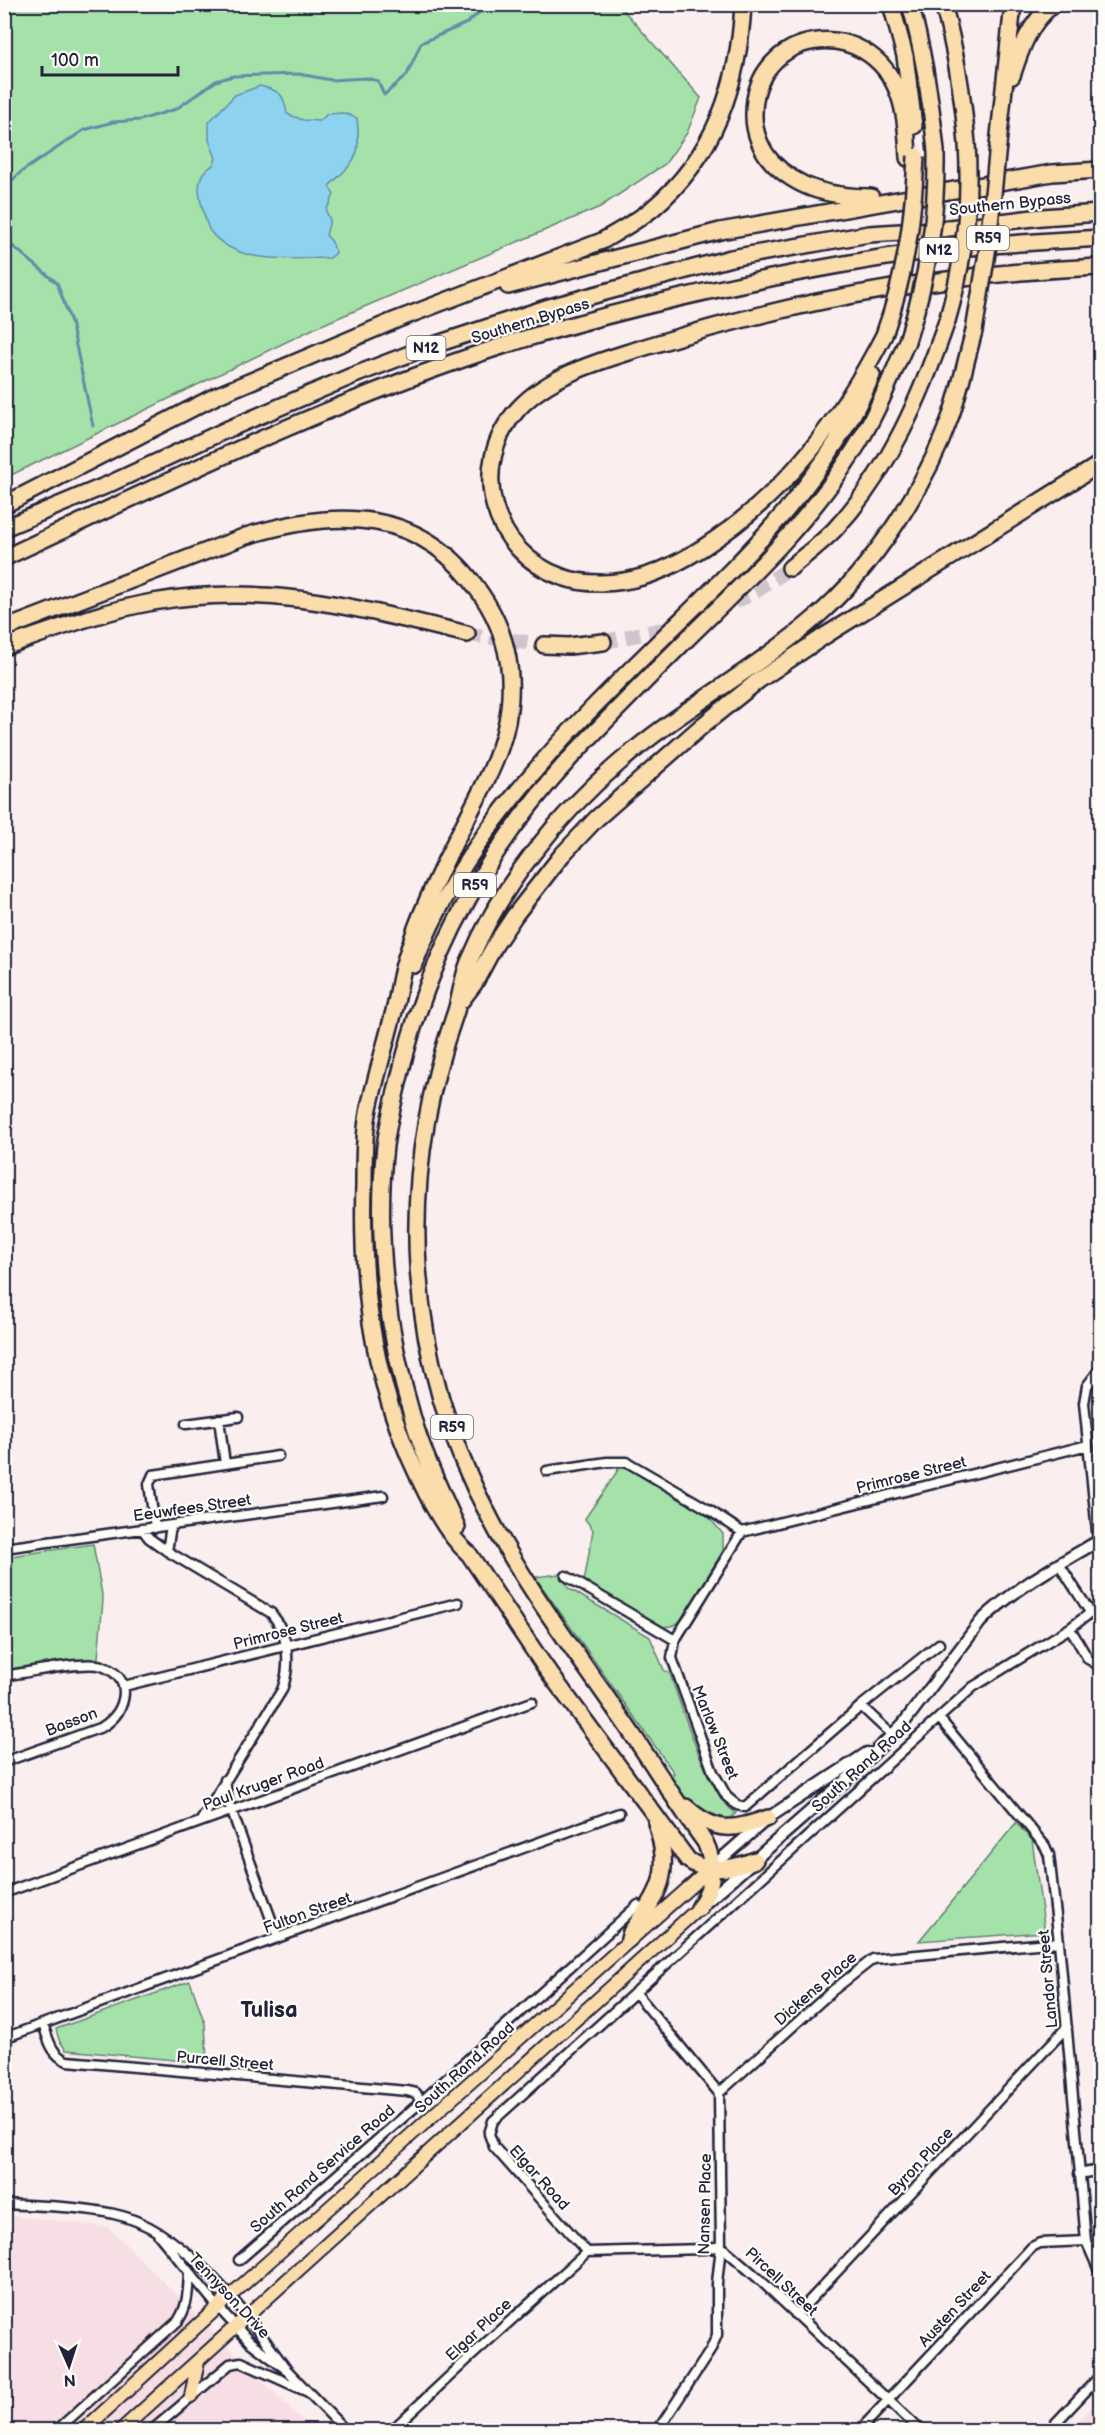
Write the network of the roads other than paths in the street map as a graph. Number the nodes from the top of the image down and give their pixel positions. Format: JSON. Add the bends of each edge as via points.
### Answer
{"nodes":[{"id":1,"x":743,"y":4,"type":"edge"},
{"id":2,"x":891,"y":4,"type":"edge"},
{"id":3,"x":910,"y":4,"type":"edge"},
{"id":4,"x":943,"y":4,"type":"edge"},
{"id":5,"x":1013,"y":4,"type":"edge"},
{"id":6,"x":1053,"y":4,"type":"edge"},
{"id":7,"x":1002,"y":106,"type":"junction"},
{"id":8,"x":912,"y":157,"type":"junction"},
{"id":9,"x":1101,"y":161,"type":"edge"},
{"id":10,"x":1101,"y":171,"type":"edge"},
{"id":11,"x":1052,"y":173,"type":"junction"},
{"id":12,"x":915,"y":201,"type":"junction"},
{"id":13,"x":1101,"y":213,"type":"edge"},
{"id":14,"x":1101,"y":238,"type":"edge"},
{"id":15,"x":1101,"y":267,"type":"edge"},
{"id":16,"x":883,"y":337,"type":"junction"},
{"id":17,"x":332,"y":346,"type":"junction"},
{"id":18,"x":1101,"y":464,"type":"edge"},
{"id":19,"x":4,"y":505,"type":"edge"},
{"id":20,"x":4,"y":528,"type":"edge"},
{"id":21,"x":4,"y":558,"type":"edge"},
{"id":22,"x":790,"y":568,"type":"tunnel mouth"},
{"id":23,"x":4,"y":629,"type":"edge"},
{"id":24,"x":467,"y":634,"type":"tunnel mouth"},
{"id":25,"x":603,"y":642,"type":"tunnel mouth"},
{"id":26,"x":544,"y":645,"type":"tunnel mouth"},
{"id":27,"x":4,"y":647,"type":"edge"},
{"id":28,"x":398,"y":997,"type":"junction"},
{"id":29,"x":458,"y":1006,"type":"junction"},
{"id":30,"x":1101,"y":1369,"type":"edge"},
{"id":31,"x":238,"y":1416,"type":"dead end"},
{"id":32,"x":219,"y":1419,"type":"junction"},
{"id":33,"x":186,"y":1424,"type":"dead end"},
{"id":34,"x":1088,"y":1445,"type":"junction"},
{"id":35,"x":278,"y":1456,"type":"dead end"},
{"id":36,"x":225,"y":1464,"type":"junction"},
{"id":37,"x":547,"y":1471,"type":"dead end"},
{"id":38,"x":383,"y":1496,"type":"dead end"},
{"id":39,"x":171,"y":1526,"type":"junction"},
{"id":40,"x":155,"y":1528,"type":"junction"},
{"id":41,"x":142,"y":1529,"type":"junction"},
{"id":42,"x":742,"y":1532,"type":"junction"},
{"id":43,"x":1100,"y":1540,"type":"edge"},
{"id":44,"x":4,"y":1548,"type":"edge"},
{"id":45,"x":167,"y":1551,"type":"junction"},
{"id":46,"x":469,"y":1554,"type":"junction"},
{"id":47,"x":1059,"y":1564,"type":"junction"},
{"id":48,"x":566,"y":1576,"type":"dead end"},
{"id":49,"x":459,"y":1603,"type":"dead end"},
{"id":50,"x":1101,"y":1605,"type":"edge"},
{"id":51,"x":1090,"y":1612,"type":"junction"},
{"id":52,"x":1070,"y":1628,"type":"junction"},
{"id":53,"x":675,"y":1640,"type":"junction"},
{"id":54,"x":939,"y":1644,"type":"dead end"},
{"id":55,"x":285,"y":1646,"type":"junction"},
{"id":56,"x":1101,"y":1666,"type":"edge"},
{"id":57,"x":4,"y":1676,"type":"edge"},
{"id":58,"x":124,"y":1686,"type":"junction"},
{"id":59,"x":532,"y":1702,"type":"dead end"},
{"id":60,"x":861,"y":1706,"type":"junction"},
{"id":61,"x":939,"y":1718,"type":"junction"},
{"id":62,"x":892,"y":1735,"type":"junction"},
{"id":63,"x":880,"y":1745,"type":"junction"},
{"id":64,"x":4,"y":1762,"type":"edge"},
{"id":65,"x":225,"y":1780,"type":"junction"},
{"id":66,"x":673,"y":1795,"type":"junction"},
{"id":67,"x":232,"y":1810,"type":"junction"},
{"id":68,"x":652,"y":1811,"type":"junction"},
{"id":69,"x":619,"y":1813,"type":"dead end"},
{"id":70,"x":768,"y":1818,"type":"junction"},
{"id":71,"x":200,"y":1822,"type":"junction"},
{"id":72,"x":755,"y":1860,"type":"junction"},
{"id":73,"x":711,"y":1868,"type":"junction"},
{"id":74,"x":4,"y":1893,"type":"edge"},
{"id":75,"x":638,"y":1905,"type":"dead end"},
{"id":76,"x":699,"y":1908,"type":"junction"},
{"id":77,"x":278,"y":1938,"type":"junction"},
{"id":78,"x":629,"y":1939,"type":"junction"},
{"id":79,"x":1059,"y":1942,"type":"junction"},
{"id":80,"x":635,"y":1992,"type":"junction"},
{"id":81,"x":43,"y":2024,"type":"junction"},
{"id":82,"x":1067,"y":2027,"type":"junction"},
{"id":83,"x":4,"y":2038,"type":"edge"},
{"id":84,"x":719,"y":2093,"type":"junction"},
{"id":85,"x":421,"y":2102,"type":"junction"},
{"id":86,"x":497,"y":2116,"type":"joint"},
{"id":87,"x":1101,"y":2170,"type":"edge"},
{"id":88,"x":1079,"y":2174,"type":"junction"},
{"id":89,"x":4,"y":2204,"type":"edge"},
{"id":90,"x":158,"y":2233,"type":"junction"},
{"id":91,"x":1086,"y":2241,"type":"junction"},
{"id":92,"x":721,"y":2246,"type":"junction"},
{"id":93,"x":587,"y":2252,"type":"junction"},
{"id":94,"x":239,"y":2260,"type":"dead end"},
{"id":95,"x":189,"y":2273,"type":"junction"},
{"id":96,"x":1101,"y":2273,"type":"edge"},
{"id":97,"x":230,"y":2296,"type":"junction"},
{"id":98,"x":218,"y":2307,"type":"junction"},
{"id":99,"x":796,"y":2315,"type":"junction"},
{"id":100,"x":248,"y":2316,"type":"junction"},
{"id":101,"x":236,"y":2326,"type":"junction"},
{"id":102,"x":198,"y":2361,"type":"junction"},
{"id":103,"x":287,"y":2370,"type":"junction"},
{"id":104,"x":1101,"y":2376,"type":"edge"},
{"id":105,"x":310,"y":2392,"type":"junction"},
{"id":106,"x":191,"y":2396,"type":"junction"},
{"id":107,"x":888,"y":2401,"type":"junction"},
{"id":108,"x":57,"y":2430,"type":"edge"},
{"id":109,"x":84,"y":2430,"type":"edge"},
{"id":110,"x":121,"y":2430,"type":"edge"},
{"id":111,"x":152,"y":2430,"type":"edge"},
{"id":112,"x":345,"y":2430,"type":"edge"},
{"id":113,"x":392,"y":2430,"type":"edge"},
{"id":114,"x":658,"y":2430,"type":"edge"},
{"id":115,"x":860,"y":2430,"type":"edge"},
{"id":116,"x":920,"y":2430,"type":"edge"},
{"id":117,"x":1049,"y":2430,"type":"edge"}],
"edges":[{"from":1,"to":17,"type":"highway","via":[[737,60],[722,113],[699,158],[651,210],[602,241]]},
{"from":2,"to":8,"type":"highway","via":[[911,88]]},
{"from":3,"to":46,"type":"highway","number":"R59","bridge":true,"via":[[931,95],[936,151],[932,240],[925,281],[907,341],[868,426],[820,499],[767,561],[636,690],[511,829],[449,933],[411,1034],[390,1113],[384,1160],[383,1252],[388,1302],[413,1420]]},
{"from":4,"to":22,"type":"highway","bridge":true,"via":[[963,95],[967,144],[967,216],[947,321],[921,391],[884,464],[833,531]]},
{"from":5,"to":7,"type":"highway","number":"R59"},
{"from":6,"to":7,"type":"highway","via":[[1024,41]]},
{"from":7,"to":29,"type":"highway","number":"R59","bridge":true,"via":[[987,253],[974,331],[950,419],[902,513],[857,575],[815,618],[624,759],[562,818],[495,910],[468,965]]},
{"from":8,"to":12,"type":"highway","bridge":true},
{"from":8,"to":12,"type":"highway","via":[[899,95],[883,66],[866,51],[837,40],[809,42],[793,48],[774,63],[758,86],[754,103],[759,142],[781,172],[802,185],[834,195]]},
{"from":9,"to":11,"type":"highway"},
{"from":10,"to":11,"type":"highway"},
{"from":11,"to":12,"type":"highway"},
{"from":12,"to":16,"type":"highway","bridge":true,"via":[[904,273]]},
{"from":12,"to":17,"type":"highway","via":[[720,231],[508,286]]},
{"from":13,"to":20,"type":"highway","name":"Southern Bypass","number":"N12","via":[[869,234],[731,258],[569,302],[424,348],[352,376]]},
{"from":14,"to":21,"type":"highway","name":"Southern Bypass","number":"N12","via":[[936,250],[854,263],[733,285],[585,321],[348,403]]},
{"from":15,"to":16,"type":"highway","via":[[922,283],[731,322],[604,360],[547,386],[509,420],[492,464],[491,490],[496,515],[510,540],[532,561],[574,581],[626,580],[673,565],[726,532],[783,484],[834,419]]},
{"from":16,"to":28,"type":"highway","via":[[876,364],[856,408],[809,484],[710,593],[601,699],[524,783],[453,884]]},
{"from":17,"to":19,"type":"highway","via":[[218,395]]},
{"from":18,"to":29,"type":"highway","via":[[826,635],[759,680],[703,725],[596,819],[562,855],[514,915]]},
{"from":23,"to":28,"type":"highway","via":[[246,536],[296,522],[333,518],[378,521],[398,527],[436,546],[469,574],[493,611],[506,644],[510,672],[506,729],[494,765],[418,924],[403,966]]},
{"from":24,"to":27,"type":"highway","via":[[312,599],[231,594],[134,606]]},
{"from":25,"to":26,"type":"highway"},
{"from":28,"to":46,"type":"highway","via":[[368,1111],[363,1201],[367,1303],[379,1370],[397,1426],[418,1476],[448,1529]]},
{"from":29,"to":66,"type":"highway","number":"R59","via":[[433,1092],[417,1192],[417,1261],[430,1357],[462,1456],[489,1517],[537,1597]]},
{"from":30,"to":34,"type":"street","via":[[1086,1391]]},
{"from":31,"to":32,"type":"street"},
{"from":32,"to":33,"type":"street"},
{"from":32,"to":36,"type":"street"},
{"from":34,"to":42,"type":"street","name":"Primrose Street"},
{"from":34,"to":43,"type":"street"},
{"from":35,"to":36,"type":"street"},
{"from":36,"to":40,"type":"street","via":[[153,1475],[149,1484]]},
{"from":37,"to":42,"type":"street","via":[[627,1462]]},
{"from":38,"to":39,"type":"street","name":"Eeuwfees Street"},
{"from":39,"to":40,"type":"street","name":"Eeuwfees Street"},
{"from":39,"to":45,"type":"street"},
{"from":40,"to":41,"type":"street","name":"Eeuwfees Street"},
{"from":41,"to":44,"type":"street","name":"Eeuwfees Street"},
{"from":41,"to":45,"type":"street"},
{"from":42,"to":53,"type":"street"},
{"from":43,"to":47,"type":"main road","name":"South Rand Road"},
{"from":45,"to":55,"type":"street","via":[[270,1613],[281,1626]]},
{"from":46,"to":68,"type":"highway","number":"R59","via":[[558,1685]]},
{"from":47,"to":51,"type":"street"},
{"from":47,"to":62,"type":"main road","name":"South Rand Road","via":[[1007,1598],[981,1621],[925,1698]]},
{"from":48,"to":53,"type":"street"},
{"from":49,"to":55,"type":"street","name":"Primrose Street"},
{"from":50,"to":51,"type":"street","name":"South Rand Road"},
{"from":51,"to":52,"type":"street","name":"South Rand Road"},
{"from":52,"to":56,"type":"street","via":[[1088,1659]]},
{"from":52,"to":61,"type":"street","name":"South Rand Road","via":[[984,1679]]},
{"from":53,"to":60,"type":"street","name":"Marlow Street","via":[[673,1665],[712,1772],[734,1804],[742,1807],[749,1805]]},
{"from":54,"to":60,"type":"street"},
{"from":55,"to":58,"type":"street","name":"Primrose Street"},
{"from":55,"to":65,"type":"street","via":[[288,1670],[282,1690]]},
{"from":57,"to":58,"type":"street","via":[[101,1665],[121,1679]]},
{"from":58,"to":64,"type":"street","name":"Basson","via":[[120,1709],[102,1727]]},
{"from":59,"to":67,"type":"street","name":"Paul Kruger Road"},
{"from":60,"to":62,"type":"street","name":"South Rand Road"},
{"from":61,"to":79,"type":"street","name":"Landor Street","via":[[1047,1849]]},
{"from":61,"to":80,"type":"street","name":"South Rand Road"},
{"from":62,"to":63,"type":"main road","name":"South Rand Road"},
{"from":63,"to":70,"type":"main road","name":"South Rand Road"},
{"from":63,"to":72,"type":"main road","name":"South Rand Road","via":[[854,1773]]},
{"from":65,"to":67,"type":"street"},
{"from":65,"to":71,"type":"street"},
{"from":66,"to":70,"type":"highway","via":[[697,1817],[717,1826],[739,1827]]},
{"from":66,"to":73,"type":"highway","via":[[705,1842]]},
{"from":67,"to":71,"type":"street","name":"Paul Kruger Road"},
{"from":67,"to":77,"type":"street"},
{"from":68,"to":73,"type":"highway","via":[[688,1860]]},
{"from":68,"to":78,"type":"highway","via":[[663,1847],[662,1882]]},
{"from":69,"to":77,"type":"street","name":"Fulton Street"},
{"from":70,"to":73,"type":"main road","name":"South Rand Road"},
{"from":71,"to":74,"type":"street","name":"Paul Kruger Road"},
{"from":72,"to":73,"type":"highway","via":[[728,1869]]},
{"from":72,"to":76,"type":"main road","name":"South Rand Road"},
{"from":73,"to":76,"type":"highway","via":[[710,1889]]},
{"from":73,"to":78,"type":"main road","name":"South Rand Road"},
{"from":75,"to":85,"type":"street","name":"South Rand Service Road"},
{"from":76,"to":100,"type":"main road","name":"South Rand Road"},
{"from":77,"to":81,"type":"street","name":"Fulton Street"},
{"from":78,"to":97,"type":"main road","name":"South Rand Road"},
{"from":79,"to":82,"type":"street","name":"Landor Street"},
{"from":79,"to":84,"type":"street","name":"Dickens Place","via":[[873,1959]]},
{"from":80,"to":84,"type":"street"},
{"from":80,"to":86,"type":"street","name":"South Rand Road"},
{"from":81,"to":83,"type":"street","name":"Fulton Street"},
{"from":81,"to":85,"type":"street","name":"Purcell Street","via":[[51,2046],[67,2061],[407,2091],[416,2093]]},
{"from":82,"to":88,"type":"street","name":"Landor Street"},
{"from":82,"to":99,"type":"street","name":"Byron Place"},
{"from":84,"to":92,"type":"street","name":"Nansen Place"},
{"from":85,"to":94,"type":"street","name":"South Rand Service Road"},
{"from":86,"to":93,"type":"street","name":"Elgar Road","via":[[489,2134],[494,2147]]},
{"from":87,"to":88,"type":"street"},
{"from":88,"to":91,"type":"street","name":"Landor Street"},
{"from":89,"to":90,"type":"street","name":"Tennyson Drive","via":[[115,2214]]},
{"from":90,"to":95,"type":"street","name":"Tennyson Drive"},
{"from":90,"to":97,"type":"street","name":"Tennyson Drive","via":[[195,2260]]},
{"from":91,"to":96,"type":"street","name":"Landor Street"},
{"from":91,"to":107,"type":"street","name":"Austen Street","via":[[1040,2243],[1032,2247]]},
{"from":92,"to":93,"type":"street","name":"Pircell Street","via":[[705,2250]]},
{"from":92,"to":99,"type":"street","name":"Pircell Street"},
{"from":92,"to":114,"type":"street","name":"Nansen Place","via":[[715,2342]]},
{"from":93,"to":113,"type":"street","name":"Elgar Place"},
{"from":95,"to":98,"type":"street","name":"Tennyson Drive"},
{"from":95,"to":108,"type":"street","via":[[185,2311],[178,2321]]},
{"from":97,"to":98,"type":"main road","name":"South Rand Road"},
{"from":97,"to":100,"type":"street","name":"Tennyson Drive"},
{"from":98,"to":101,"type":"street","name":"Tennyson Drive"},
{"from":98,"to":109,"type":"main road","name":"South Rand Road"},
{"from":99,"to":107,"type":"street","name":"Pircell Street"},
{"from":100,"to":101,"type":"main road","name":"South Rand Road"},
{"from":100,"to":103,"type":"street","name":"Tennyson Drive"},
{"from":101,"to":102,"type":"main road","name":"South Rand Road"},
{"from":101,"to":103,"type":"street","name":"Tennyson Drive"},
{"from":102,"to":106,"type":"main road"},
{"from":102,"to":110,"type":"main road","name":"South Rand Road"},
{"from":103,"to":105,"type":"street","name":"Tennyson Drive"},
{"from":104,"to":117,"type":"street"},
{"from":105,"to":106,"type":"street","via":[[236,2362]]},
{"from":105,"to":112,"type":"street","name":"Tennyson Drive"},
{"from":106,"to":111,"type":"street"},
{"from":107,"to":115,"type":"street","name":"Austen Street"},
{"from":107,"to":116,"type":"street","name":"Pircell Street"}]}
